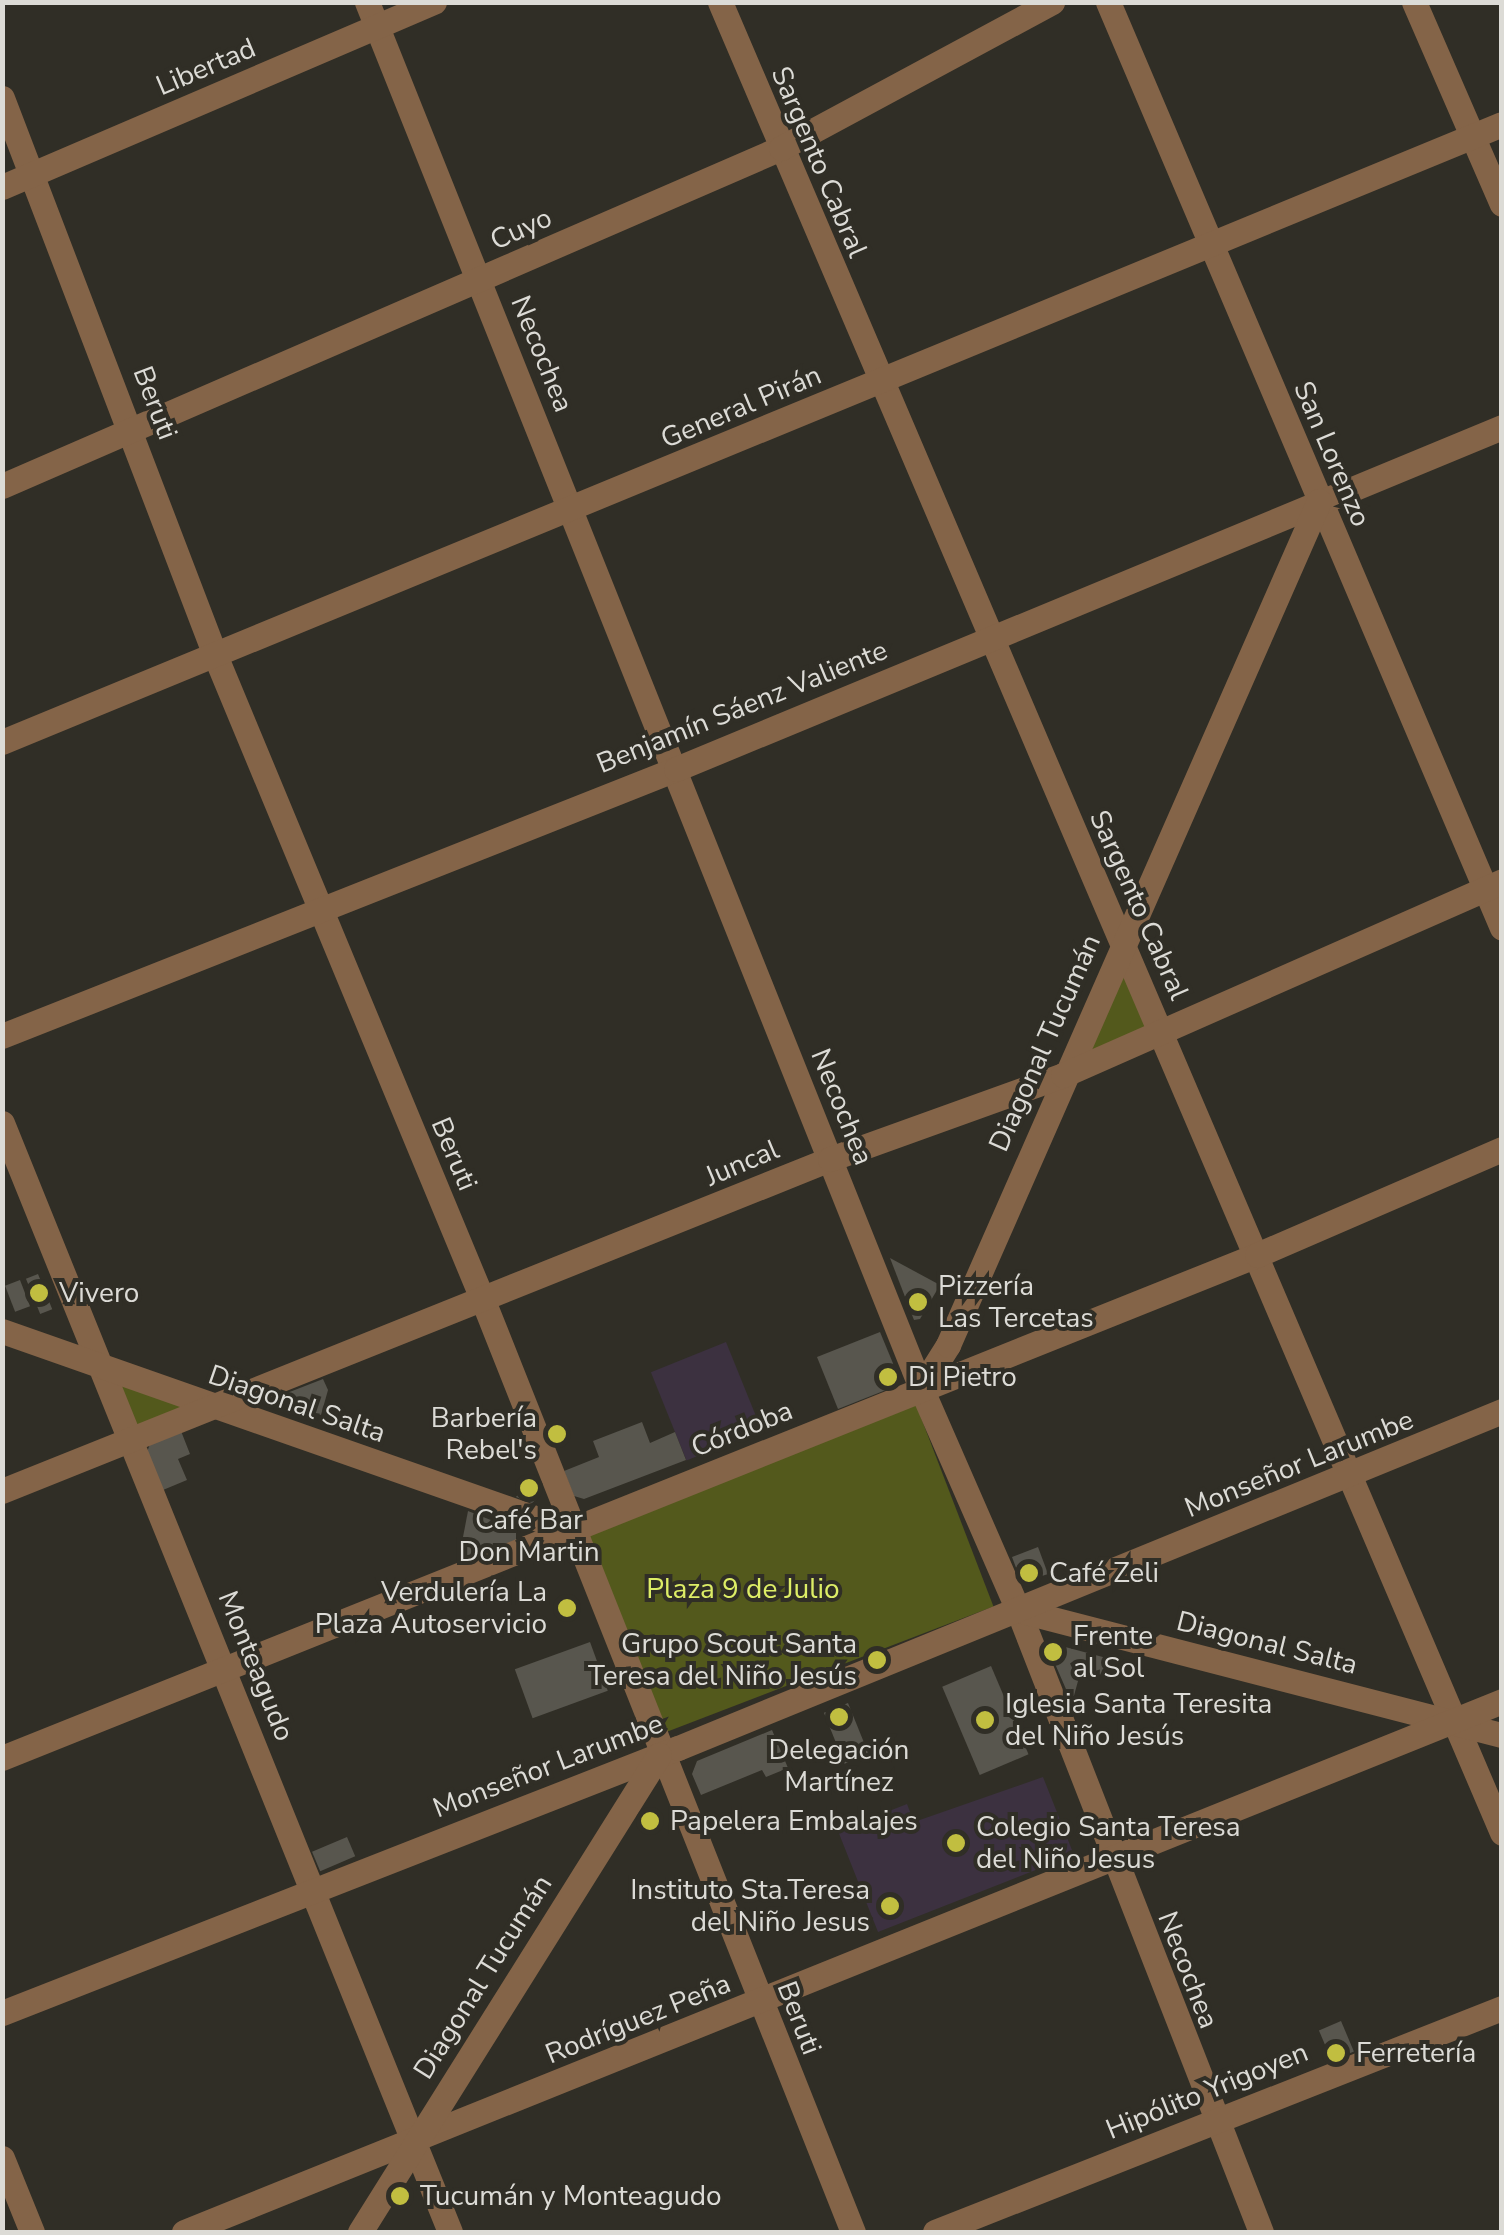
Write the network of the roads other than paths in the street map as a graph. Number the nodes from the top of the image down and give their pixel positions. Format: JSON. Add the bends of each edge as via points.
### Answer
{"nodes":[{"id":1,"x":434,"y":2,"type":"edge"},
{"id":2,"x":720,"y":2,"type":"edge"},
{"id":3,"x":1052,"y":2,"type":"edge"},
{"id":4,"x":1108,"y":2,"type":"edge"},
{"id":5,"x":1414,"y":2,"type":"edge"},
{"id":6,"x":372,"y":15,"type":"edge"},
{"id":7,"x":2,"y":98,"type":"edge"},
{"id":8,"x":1502,"y":124,"type":"edge"},
{"id":9,"x":1472,"y":136,"type":"junction"},
{"id":10,"x":781,"y":148,"type":"junction"},
{"id":11,"x":35,"y":172,"type":"junction"},
{"id":12,"x":2,"y":187,"type":"edge"},
{"id":13,"x":1502,"y":204,"type":"edge"},
{"id":14,"x":1211,"y":243,"type":"junction"},
{"id":15,"x":481,"y":280,"type":"junction"},
{"id":16,"x":879,"y":382,"type":"junction"},
{"id":17,"x":1502,"y":427,"type":"edge"},
{"id":18,"x":134,"y":430,"type":"junction"},
{"id":19,"x":2,"y":486,"type":"edge"},
{"id":20,"x":1319,"y":501,"type":"junction"},
{"id":21,"x":572,"y":510,"type":"junction"},
{"id":22,"x":990,"y":637,"type":"junction"},
{"id":23,"x":215,"y":655,"type":"junction"},
{"id":24,"x":2,"y":742,"type":"edge"},
{"id":25,"x":676,"y":769,"type":"junction"},
{"id":26,"x":1493,"y":886,"type":"edge"},
{"id":27,"x":317,"y":909,"type":"junction"},
{"id":28,"x":1502,"y":928,"type":"edge"},
{"id":29,"x":1121,"y":945,"type":"junction"},
{"id":30,"x":1162,"y":1031,"type":"junction"},
{"id":31,"x":2,"y":1036,"type":"edge"},
{"id":32,"x":1063,"y":1075,"type":"junction"},
{"id":33,"x":2,"y":1123,"type":"edge"},
{"id":34,"x":1502,"y":1149,"type":"edge"},
{"id":35,"x":830,"y":1158,"type":"junction"},
{"id":36,"x":1256,"y":1255,"type":"junction"},
{"id":37,"x":484,"y":1302,"type":"junction"},
{"id":38,"x":2,"y":1331,"type":"edge"},
{"id":39,"x":99,"y":1366,"type":"junction"},
{"id":40,"x":921,"y":1388,"type":"junction"},
{"id":41,"x":211,"y":1407,"type":"junction"},
{"id":42,"x":1502,"y":1411,"type":"edge"},
{"id":43,"x":128,"y":1441,"type":"junction"},
{"id":44,"x":1352,"y":1476,"type":"junction"},
{"id":45,"x":2,"y":1491,"type":"edge"},
{"id":46,"x":572,"y":1531,"type":"junction"},
{"id":47,"x":1018,"y":1610,"type":"junction"},
{"id":48,"x":227,"y":1670,"type":"junction"},
{"id":49,"x":1502,"y":1701,"type":"edge"},
{"id":50,"x":1453,"y":1722,"type":"junction"},
{"id":51,"x":1502,"y":1735,"type":"edge"},
{"id":52,"x":659,"y":1755,"type":"junction"},
{"id":53,"x":2,"y":1758,"type":"edge"},
{"id":54,"x":1502,"y":1833,"type":"edge"},
{"id":55,"x":1115,"y":1862,"type":"junction"},
{"id":56,"x":313,"y":1888,"type":"junction"},
{"id":57,"x":760,"y":2002,"type":"junction"},
{"id":58,"x":1502,"y":2008,"type":"edge"},
{"id":59,"x":2,"y":2013,"type":"edge"},
{"id":60,"x":1213,"y":2120,"type":"junction"},
{"id":61,"x":415,"y":2141,"type":"junction"},
{"id":62,"x":2,"y":2158,"type":"edge"},
{"id":63,"x":32,"y":2232,"type":"edge"},
{"id":64,"x":184,"y":2232,"type":"edge"},
{"id":65,"x":360,"y":2232,"type":"edge"},
{"id":66,"x":450,"y":2232,"type":"edge"},
{"id":67,"x":853,"y":2232,"type":"edge"},
{"id":68,"x":935,"y":2232,"type":"edge"},
{"id":69,"x":1261,"y":2232,"type":"edge"}],
"edges":[{"from":1,"to":6,"type":"street","name":"Libertad"},
{"from":2,"to":10,"type":"street","name":"Sargento Cabral"},
{"from":3,"to":10,"type":"street","name":"Cuyo"},
{"from":4,"to":14,"type":"street","name":"San Lorenzo"},
{"from":5,"to":9,"type":"street"},
{"from":6,"to":11,"type":"street","name":"Libertad"},
{"from":6,"to":15,"type":"street","name":"Necochea"},
{"from":7,"to":11,"type":"street","name":"Beruti"},
{"from":8,"to":9,"type":"street","name":"General Pirán"},
{"from":9,"to":13,"type":"street"},
{"from":9,"to":14,"type":"street","name":"General Pirán"},
{"from":10,"to":15,"type":"street","name":"Cuyo"},
{"from":10,"to":16,"type":"street","name":"Sargento Cabral"},
{"from":11,"to":12,"type":"street","name":"Libertad"},
{"from":11,"to":18,"type":"street","name":"Beruti"},
{"from":14,"to":16,"type":"street","name":"General Pirán"},
{"from":14,"to":20,"type":"street","name":"San Lorenzo"},
{"from":15,"to":18,"type":"street","name":"Cuyo"},
{"from":15,"to":21,"type":"street","name":"Necochea"},
{"from":16,"to":21,"type":"street","name":"General Pirán"},
{"from":16,"to":22,"type":"street","name":"Sargento Cabral"},
{"from":17,"to":20,"type":"street","name":"Benjamín Sáenz Valiente"},
{"from":18,"to":19,"type":"street","name":"Cuyo"},
{"from":18,"to":23,"type":"street","name":"Beruti"},
{"from":20,"to":22,"type":"street","name":"Benjamín Sáenz Valiente"},
{"from":20,"to":26,"type":"street","name":"San Lorenzo"},
{"from":20,"to":29,"type":"street","name":"Diagonal Tucumán"},
{"from":21,"to":23,"type":"street","name":"General Pirán"},
{"from":21,"to":25,"type":"street","name":"Necochea"},
{"from":22,"to":25,"type":"street","name":"Benjamín Sáenz Valiente"},
{"from":22,"to":29,"type":"street","name":"Sargento Cabral"},
{"from":23,"to":24,"type":"street","name":"General Pirán"},
{"from":23,"to":27,"type":"street","name":"Beruti"},
{"from":25,"to":27,"type":"street","name":"Benjamín Sáenz Valiente"},
{"from":25,"to":35,"type":"street","name":"Necochea"},
{"from":26,"to":28,"type":"street","name":"San Lorenzo"},
{"from":26,"to":30,"type":"street","name":"Juncal"},
{"from":27,"to":31,"type":"street","name":"Benjamín Sáenz Valiente"},
{"from":27,"to":37,"type":"street","name":"Beruti"},
{"from":29,"to":30,"type":"street","name":"Sargento Cabral"},
{"from":29,"to":32,"type":"street","name":"Diagonal Tucumán"},
{"from":30,"to":32,"type":"street","name":"Juncal"},
{"from":30,"to":36,"type":"street","name":"Sargento Cabral"},
{"from":32,"to":35,"type":"street","name":"Juncal"},
{"from":32,"to":40,"type":"street","name":"Diagonal Tucumán","via":[[948,1345]]},
{"from":33,"to":39,"type":"street","name":"Monteagudo"},
{"from":34,"to":36,"type":"street","name":"Córdoba"},
{"from":35,"to":37,"type":"street","name":"Juncal"},
{"from":35,"to":40,"type":"street","name":"Necochea"},
{"from":36,"to":40,"type":"street","name":"Córdoba"},
{"from":36,"to":44,"type":"street","name":"Sargento Cabral"},
{"from":37,"to":41,"type":"street","name":"Juncal"},
{"from":37,"to":46,"type":"street","name":"Beruti"},
{"from":38,"to":39,"type":"street","name":"Diagonal Salta"},
{"from":39,"to":41,"type":"street","name":"Diagonal Salta"},
{"from":39,"to":43,"type":"street","name":"Monteagudo"},
{"from":40,"to":46,"type":"street","name":"Córdoba"},
{"from":40,"to":47,"type":"street","name":"Necochea"},
{"from":41,"to":43,"type":"street","name":"Juncal"},
{"from":41,"to":46,"type":"street","name":"Diagonal Salta"},
{"from":42,"to":44,"type":"street","name":"Monseñor Larumbe"},
{"from":43,"to":45,"type":"street","name":"Juncal"},
{"from":43,"to":48,"type":"street","name":"Monteagudo"},
{"from":44,"to":47,"type":"street","name":"Monseñor Larumbe"},
{"from":44,"to":50,"type":"street","name":"Sargento Cabral"},
{"from":46,"to":48,"type":"street","name":"Córdoba"},
{"from":46,"to":52,"type":"street","name":"Beruti"},
{"from":47,"to":50,"type":"street","name":"Diagonal Salta"},
{"from":47,"to":52,"type":"street","name":"Monseñor Larumbe"},
{"from":47,"to":55,"type":"street","name":"Necochea"},
{"from":48,"to":53,"type":"street","name":"Córdoba"},
{"from":48,"to":56,"type":"street","name":"Monteagudo"},
{"from":49,"to":50,"type":"street","name":"Rodríguez Peña"},
{"from":50,"to":51,"type":"street","name":"Diagonal Salta"},
{"from":50,"to":54,"type":"street","name":"Sargento Cabral"},
{"from":50,"to":55,"type":"street","name":"Rodríguez Peña"},
{"from":52,"to":56,"type":"street","name":"Monseñor Larumbe"},
{"from":52,"to":57,"type":"street","name":"Beruti"},
{"from":52,"to":61,"type":"street","name":"Diagonal Tucumán"},
{"from":55,"to":57,"type":"street","name":"Rodríguez Peña"},
{"from":55,"to":60,"type":"street","name":"Necochea"},
{"from":56,"to":59,"type":"street","name":"Monseñor Larumbe"},
{"from":56,"to":61,"type":"street","name":"Monteagudo"},
{"from":57,"to":61,"type":"street","name":"Rodríguez Peña"},
{"from":57,"to":67,"type":"street","name":"Beruti"},
{"from":58,"to":60,"type":"street","name":"Hipólito Yrigoyen"},
{"from":60,"to":68,"type":"street","name":"Hipólito Yrigoyen"},
{"from":60,"to":69,"type":"street","name":"Necochea"},
{"from":61,"to":64,"type":"street","name":"Rodríguez Peña"},
{"from":61,"to":65,"type":"street","name":"Diagonal Tucumán"},
{"from":61,"to":66,"type":"street","name":"Monteagudo"},
{"from":62,"to":63,"type":"street"}]}
